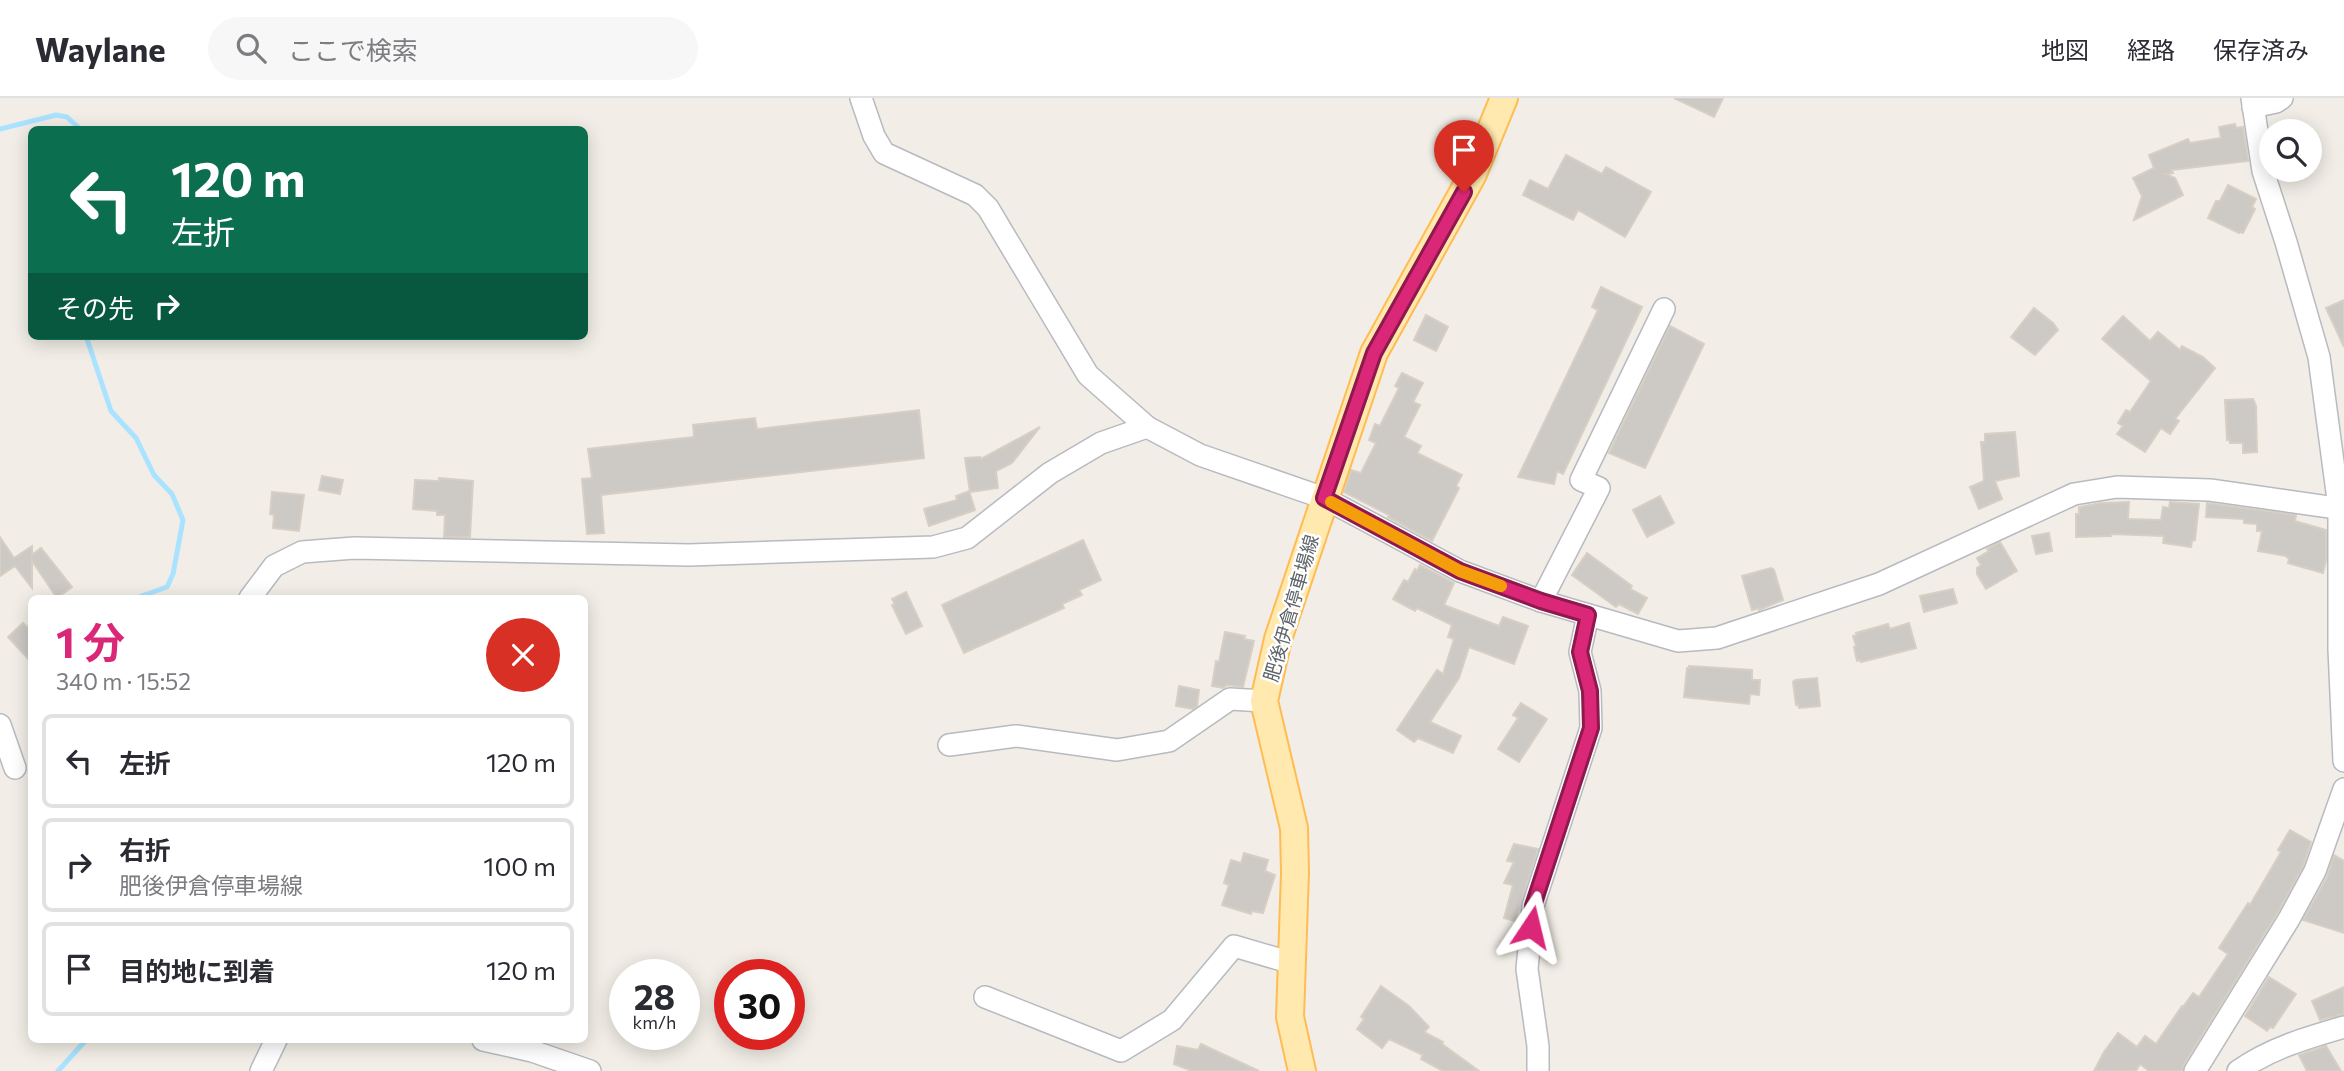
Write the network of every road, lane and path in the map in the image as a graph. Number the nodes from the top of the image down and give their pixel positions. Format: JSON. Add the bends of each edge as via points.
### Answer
{"nodes":[{"id":1,"x":861,"y":98,"type":"edge"},
{"id":2,"x":1504,"y":98,"type":"edge"},
{"id":3,"x":2282,"y":98,"type":"edge"},
{"id":4,"x":2252,"y":103,"type":"edge"},
{"id":5,"x":1664,"y":309,"type":"dead end"},
{"id":6,"x":1147,"y":427,"type":"junction"},
{"id":7,"x":1324,"y":498,"type":"junction"},
{"id":8,"x":2342,"y":508,"type":"edge"},
{"id":9,"x":252,"y":595,"type":"edge"},
{"id":10,"x":1541,"y":601,"type":"junction"},
{"id":11,"x":1588,"y":615,"type":"junction"},
{"id":12,"x":1264,"y":701,"type":"junction"},
{"id":13,"x":0,"y":724,"type":"edge"},
{"id":14,"x":949,"y":745,"type":"dead end"},
{"id":15,"x":2344,"y":761,"type":"edge"},
{"id":16,"x":16,"y":769,"type":"edge"},
{"id":17,"x":2344,"y":789,"type":"edge"},
{"id":18,"x":1292,"y":963,"type":"junction"},
{"id":19,"x":985,"y":998,"type":"dead end"},
{"id":20,"x":2344,"y":1027,"type":"edge"},
{"id":21,"x":275,"y":1043,"type":"edge"},
{"id":22,"x":496,"y":1043,"type":"edge"},
{"id":23,"x":261,"y":1071,"type":"edge"},
{"id":24,"x":590,"y":1071,"type":"edge"},
{"id":25,"x":1302,"y":1071,"type":"edge"},
{"id":26,"x":1538,"y":1071,"type":"edge"},
{"id":27,"x":2195,"y":1071,"type":"edge"},
{"id":28,"x":2238,"y":1071,"type":"edge"}],
"edges":[{"from":1,"to":6,"type":"street","via":[[884,153],[975,195],[988,208],[1088,375]]},
{"from":2,"to":7,"type":"main road","name":"肥後伊倉停車場線","via":[[1472,176],[1374,353]]},
{"from":3,"to":4,"type":"street"},
{"from":4,"to":8,"type":"street","via":[[2263,171],[2319,357]]},
{"from":5,"to":10,"type":"street","via":[[1581,480],[1599,488]]},
{"from":6,"to":7,"type":"street","via":[[1200,455]]},
{"from":6,"to":9,"type":"street","via":[[1101,443],[1051,473],[967,538],[933,547],[689,555],[354,548],[302,552],[274,566]]},
{"from":7,"to":10,"type":"street","via":[[1460,571]]},
{"from":7,"to":12,"type":"main road","name":"肥後伊倉停車場線","via":[[1278,639]]},
{"from":8,"to":11,"type":"street","via":[[2210,490],[2117,487],[2074,494],[1879,584],[1717,638],[1678,641]]},
{"from":8,"to":15,"type":"street","via":[[2339,649]]},
{"from":10,"to":11,"type":"street"},
{"from":11,"to":26,"type":"street","via":[[1580,652],[1590,691],[1591,728],[1533,906],[1527,970]]},
{"from":12,"to":14,"type":"street","via":[[1230,699],[1168,741],[1117,750],[1016,736]]},
{"from":12,"to":18,"type":"main road","name":"肥後伊倉停車場線","via":[[1294,828]]},
{"from":13,"to":16,"type":"street"},
{"from":17,"to":27,"type":"street","via":[[2315,871]]},
{"from":18,"to":19,"type":"street","via":[[1234,946],[1172,1020],[1121,1051]]},
{"from":18,"to":25,"type":"main road","name":"肥後伊倉停車場線","via":[[1290,1017]]},
{"from":20,"to":28,"type":"street","via":[[2290,1042]]},
{"from":21,"to":23,"type":"street"},
{"from":22,"to":24,"type":"street"}]}
